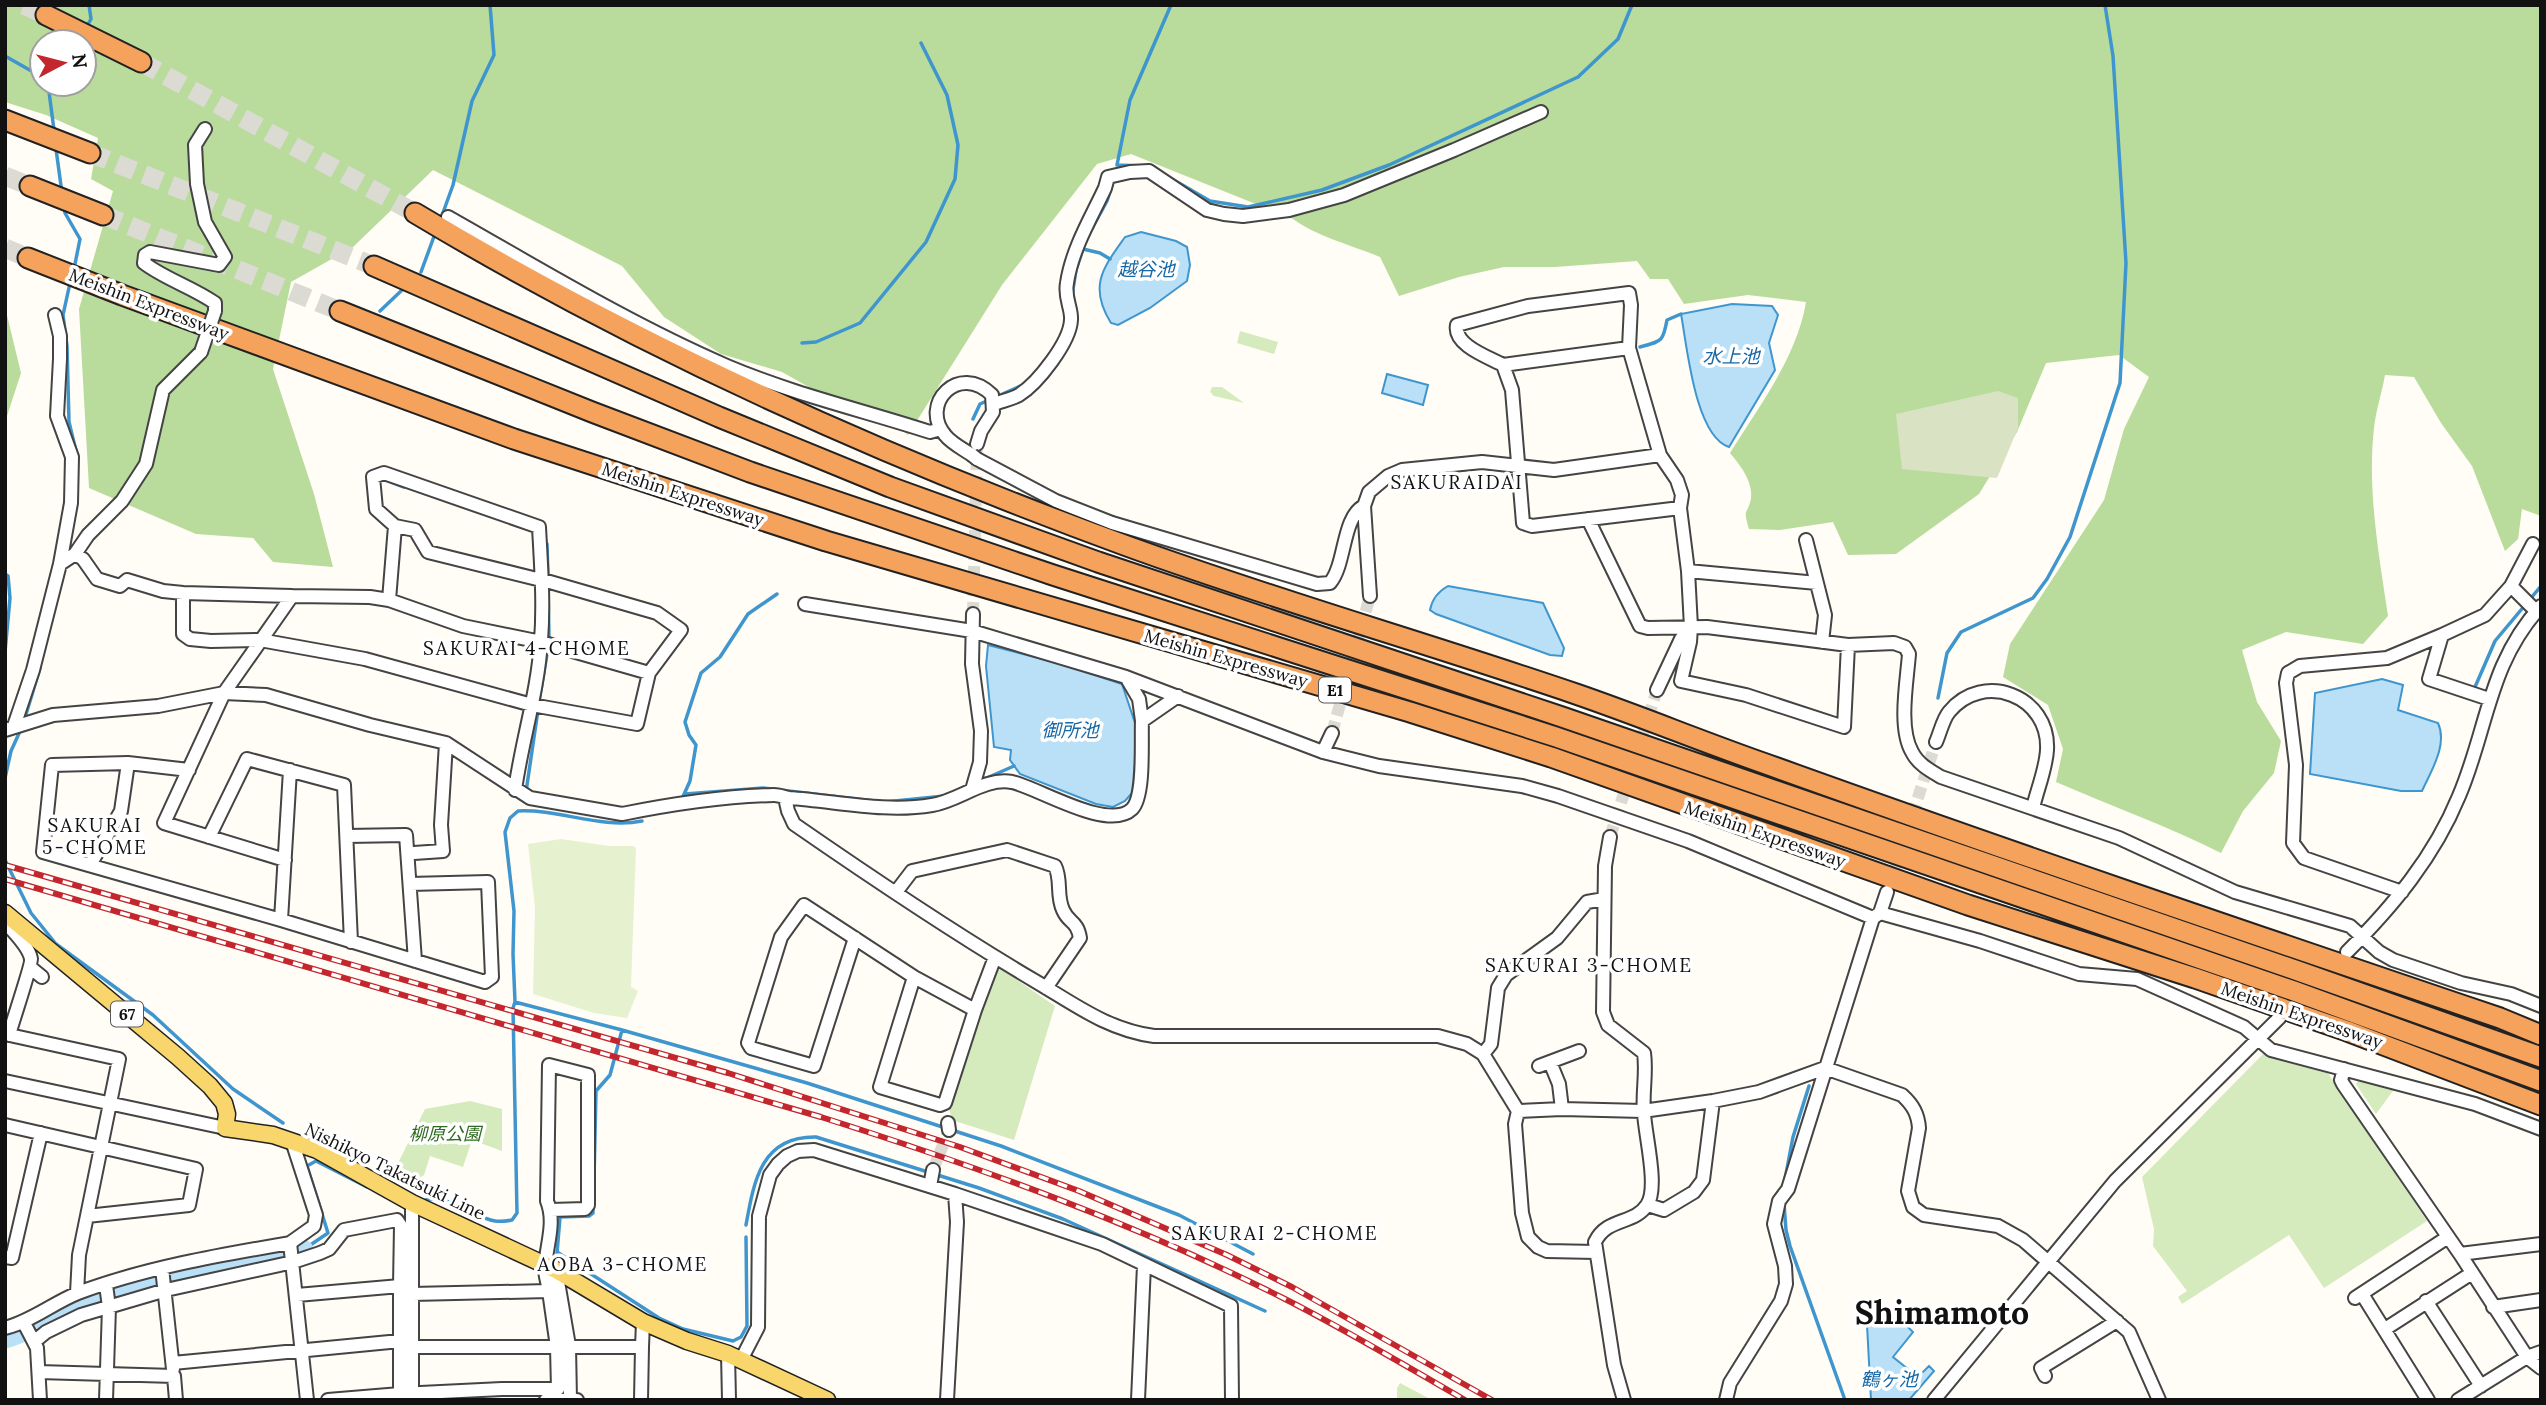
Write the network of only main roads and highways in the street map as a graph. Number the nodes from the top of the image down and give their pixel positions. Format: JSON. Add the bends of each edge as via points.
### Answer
{"nodes":[{"id":1,"x":52,"y":18,"type":"tunnel mouth"},
{"id":2,"x":134,"y":58,"type":"tunnel mouth"},
{"id":3,"x":5,"y":120,"type":"edge"},
{"id":4,"x":90,"y":153,"type":"tunnel mouth"},
{"id":5,"x":30,"y":186,"type":"tunnel mouth"},
{"id":6,"x":99,"y":213,"type":"tunnel mouth"},
{"id":7,"x":419,"y":215,"type":"tunnel mouth"},
{"id":8,"x":34,"y":260,"type":"tunnel mouth"},
{"id":9,"x":374,"y":266,"type":"tunnel mouth"},
{"id":10,"x":340,"y":311,"type":"tunnel mouth"},
{"id":11,"x":6,"y":918,"type":"edge"},
{"id":12,"x":2541,"y":1035,"type":"edge"},
{"id":13,"x":2541,"y":1057,"type":"edge"},
{"id":14,"x":2541,"y":1081,"type":"edge"},
{"id":15,"x":2541,"y":1105,"type":"edge"},
{"id":16,"x":827,"y":1400,"type":"edge"}],
"edges":[{"from":1,"to":2,"type":"highway"},
{"from":3,"to":4,"type":"highway"},
{"from":5,"to":6,"type":"highway"},
{"from":7,"to":12,"type":"highway","via":[[567,300],[684,360],[1050,517],[1578,695]]},
{"from":8,"to":15,"type":"highway","name":"Meishin Expressway","number":"E1","via":[[514,439],[825,541],[1551,757],[1956,901],[2347,1031]]},
{"from":9,"to":13,"type":"highway","via":[[890,487]]},
{"from":10,"to":14,"type":"highway","name":"Meishin Expressway","number":"E1","via":[[763,476],[1556,737],[2294,991]]},
{"from":11,"to":16,"type":"main road","name":"Nishikyo Takatsuki Line","number":"67","via":[[210,1086],[224,1103],[225,1128],[317,1150],[412,1203],[551,1267],[643,1322],[735,1357]]}]}
